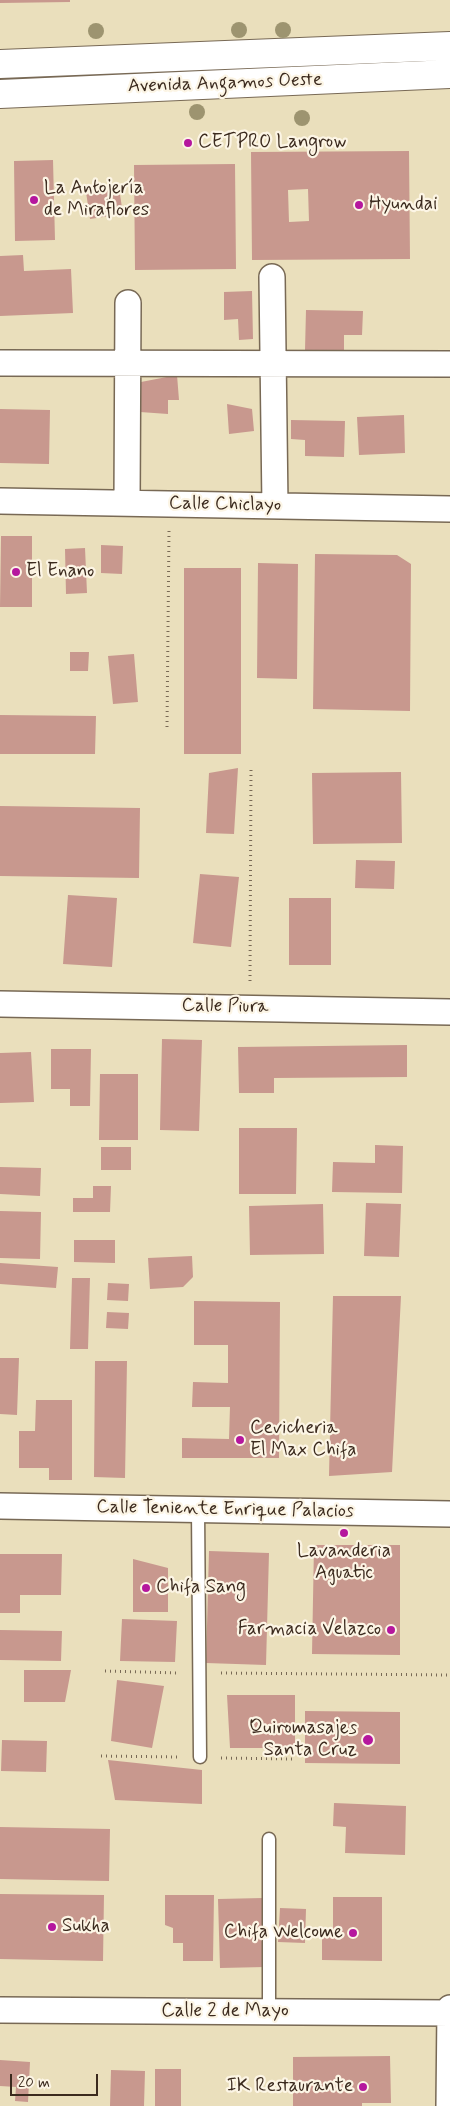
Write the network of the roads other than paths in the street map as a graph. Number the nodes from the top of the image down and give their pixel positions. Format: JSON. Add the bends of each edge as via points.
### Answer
{"nodes":[{"id":1,"x":450,"y":46,"type":"edge"},
{"id":2,"x":0,"y":64,"type":"edge"},
{"id":3,"x":450,"y":74,"type":"edge"},
{"id":4,"x":0,"y":94,"type":"edge"},
{"id":5,"x":272,"y":277,"type":"dead end"},
{"id":6,"x":128,"y":303,"type":"dead end"},
{"id":7,"x":0,"y":363,"type":"edge"},
{"id":8,"x":128,"y":363,"type":"junction"},
{"id":9,"x":273,"y":364,"type":"junction"},
{"id":10,"x":450,"y":364,"type":"edge"},
{"id":11,"x":0,"y":501,"type":"edge"},
{"id":12,"x":126,"y":503,"type":"junction"},
{"id":13,"x":275,"y":506,"type":"junction"},
{"id":14,"x":450,"y":509,"type":"edge"},
{"id":15,"x":0,"y":1004,"type":"edge"},
{"id":16,"x":450,"y":1012,"type":"edge"},
{"id":17,"x":0,"y":1506,"type":"edge"},
{"id":18,"x":198,"y":1509,"type":"junction"},
{"id":19,"x":450,"y":1514,"type":"edge"},
{"id":20,"x":200,"y":1758,"type":"dead end"},
{"id":21,"x":269,"y":1839,"type":"dead end"},
{"id":22,"x":450,"y":2008,"type":"edge"},
{"id":23,"x":0,"y":2010,"type":"edge"},
{"id":24,"x":269,"y":2012,"type":"junction"},
{"id":25,"x":450,"y":2013,"type":"edge"},
{"id":26,"x":449,"y":2106,"type":"edge"}],
"edges":[{"from":1,"to":2,"type":"main road","name":"Avenida Angamos Oeste"},
{"from":3,"to":4,"type":"main road","name":"Avenida Angamos Oeste"},
{"from":5,"to":9,"type":"street"},
{"from":6,"to":8,"type":"street"},
{"from":7,"to":8,"type":"street"},
{"from":8,"to":9,"type":"street"},
{"from":8,"to":12,"type":"street"},
{"from":9,"to":10,"type":"street"},
{"from":9,"to":13,"type":"street"},
{"from":11,"to":12,"type":"street","name":"Calle Chiclayo"},
{"from":12,"to":13,"type":"street","name":"Calle Chiclayo"},
{"from":13,"to":14,"type":"street","name":"Calle Chiclayo"},
{"from":15,"to":16,"type":"street","name":"Calle Piura"},
{"from":17,"to":18,"type":"street","name":"Calle Teniente Enrique Palacios"},
{"from":18,"to":19,"type":"street","name":"Calle Teniente Enrique Palacios"},
{"from":18,"to":20,"type":"lane"},
{"from":21,"to":24,"type":"lane"},
{"from":22,"to":25,"type":"street"},
{"from":23,"to":24,"type":"street","name":"Calle 2 de Mayo"},
{"from":24,"to":25,"type":"street","name":"Calle 2 de Mayo"},
{"from":25,"to":26,"type":"street"}]}
